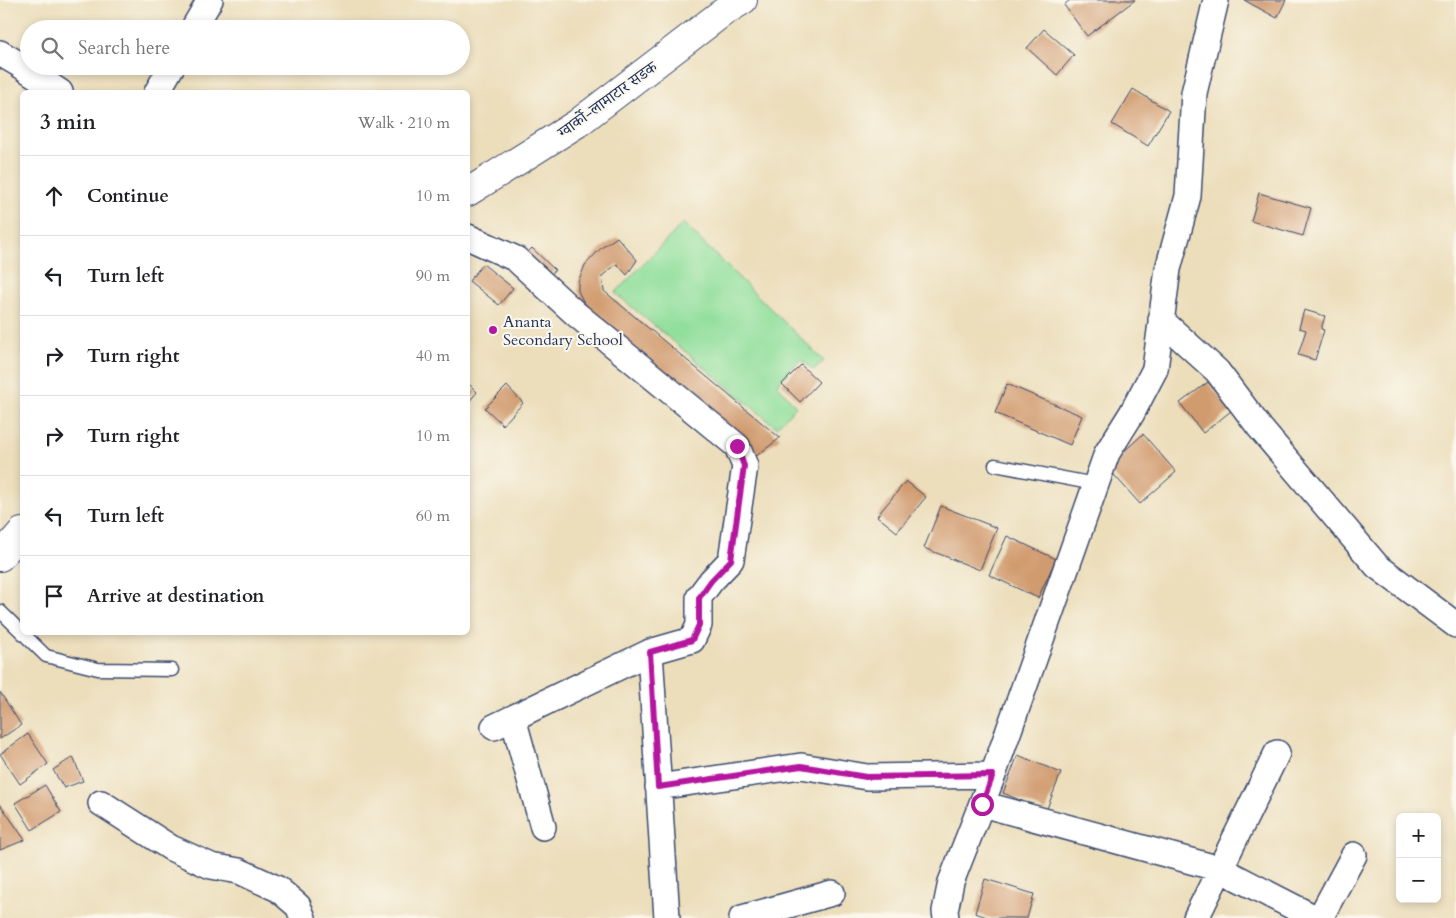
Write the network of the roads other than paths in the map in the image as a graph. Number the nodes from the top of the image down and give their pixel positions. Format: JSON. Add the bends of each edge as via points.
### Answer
{"nodes":[{"id":1,"x":210,"y":0,"type":"edge"},
{"id":2,"x":743,"y":0,"type":"edge"},
{"id":3,"x":1216,"y":0,"type":"edge"},
{"id":4,"x":198,"y":20,"type":"edge"},
{"id":5,"x":0,"y":53,"type":"edge"},
{"id":6,"x":20,"y":65,"type":"edge"},
{"id":7,"x":37,"y":75,"type":"edge"},
{"id":8,"x":167,"y":75,"type":"edge"},
{"id":9,"x":57,"y":90,"type":"edge"},
{"id":10,"x":158,"y":90,"type":"edge"},
{"id":11,"x":470,"y":191,"type":"edge"},
{"id":12,"x":470,"y":238,"type":"edge"},
{"id":13,"x":1161,"y":320,"type":"junction"},
{"id":14,"x":995,"y":465,"type":"dead end"},
{"id":15,"x":1095,"y":484,"type":"junction"},
{"id":16,"x":20,"y":534,"type":"edge"},
{"id":17,"x":0,"y":557,"type":"edge"},
{"id":18,"x":0,"y":611,"type":"edge"},
{"id":19,"x":1456,"y":625,"type":"edge"},
{"id":20,"x":20,"y":631,"type":"edge"},
{"id":21,"x":25,"y":635,"type":"edge"},
{"id":22,"x":650,"y":652,"type":"junction"},
{"id":23,"x":172,"y":670,"type":"dead end"},
{"id":24,"x":1277,"y":753,"type":"dead end"},
{"id":25,"x":993,"y":775,"type":"junction"},
{"id":26,"x":658,"y":787,"type":"junction"},
{"id":27,"x":101,"y":803,"type":"dead end"},
{"id":28,"x":982,"y":804,"type":"junction"},
{"id":29,"x":543,"y":828,"type":"dead end"},
{"id":30,"x":1354,"y":855,"type":"dead end"},
{"id":31,"x":1220,"y":869,"type":"junction"},
{"id":32,"x":832,"y":893,"type":"dead end"},
{"id":33,"x":303,"y":918,"type":"edge"},
{"id":34,"x":667,"y":918,"type":"edge"},
{"id":35,"x":742,"y":918,"type":"edge"},
{"id":36,"x":946,"y":918,"type":"edge"},
{"id":37,"x":1196,"y":918,"type":"edge"},
{"id":38,"x":1316,"y":918,"type":"edge"},
{"id":39,"x":1320,"y":918,"type":"edge"}],
"edges":[{"from":1,"to":4,"type":"street"},
{"from":2,"to":11,"type":"main road","name":"ग्वार्को-लामाटार सडक","via":[[722,12],[578,123]]},
{"from":3,"to":13,"type":"street","via":[[1194,93],[1188,196],[1168,269]]},
{"from":5,"to":6,"type":"street"},
{"from":7,"to":9,"type":"street"},
{"from":8,"to":10,"type":"street"},
{"from":12,"to":22,"type":"street","via":[[516,259],[576,314],[737,446],[744,466],[731,560],[699,598],[699,625],[692,640]]},
{"from":13,"to":15,"type":"street","via":[[1155,369],[1106,453]]},
{"from":13,"to":19,"type":"street","via":[[1217,371],[1260,428],[1377,566]]},
{"from":14,"to":15,"type":"lane"},
{"from":15,"to":25,"type":"street"},
{"from":16,"to":17,"type":"main road"},
{"from":18,"to":20,"type":"lane"},
{"from":21,"to":23,"type":"lane","via":[[46,656],[98,669]]},
{"from":22,"to":26,"type":"street"},
{"from":22,"to":29,"type":"street","via":[[504,722]]},
{"from":24,"to":31,"type":"street"},
{"from":25,"to":26,"type":"street","via":[[866,777],[801,766]]},
{"from":25,"to":28,"type":"street"},
{"from":26,"to":34,"type":"street"},
{"from":27,"to":33,"type":"street","via":[[171,848],[211,866],[239,871],[278,888],[298,906]]},
{"from":28,"to":31,"type":"street"},
{"from":28,"to":36,"type":"street","via":[[951,882]]},
{"from":30,"to":39,"type":"street"},
{"from":31,"to":37,"type":"street"},
{"from":31,"to":38,"type":"street"},
{"from":32,"to":35,"type":"street"}]}
